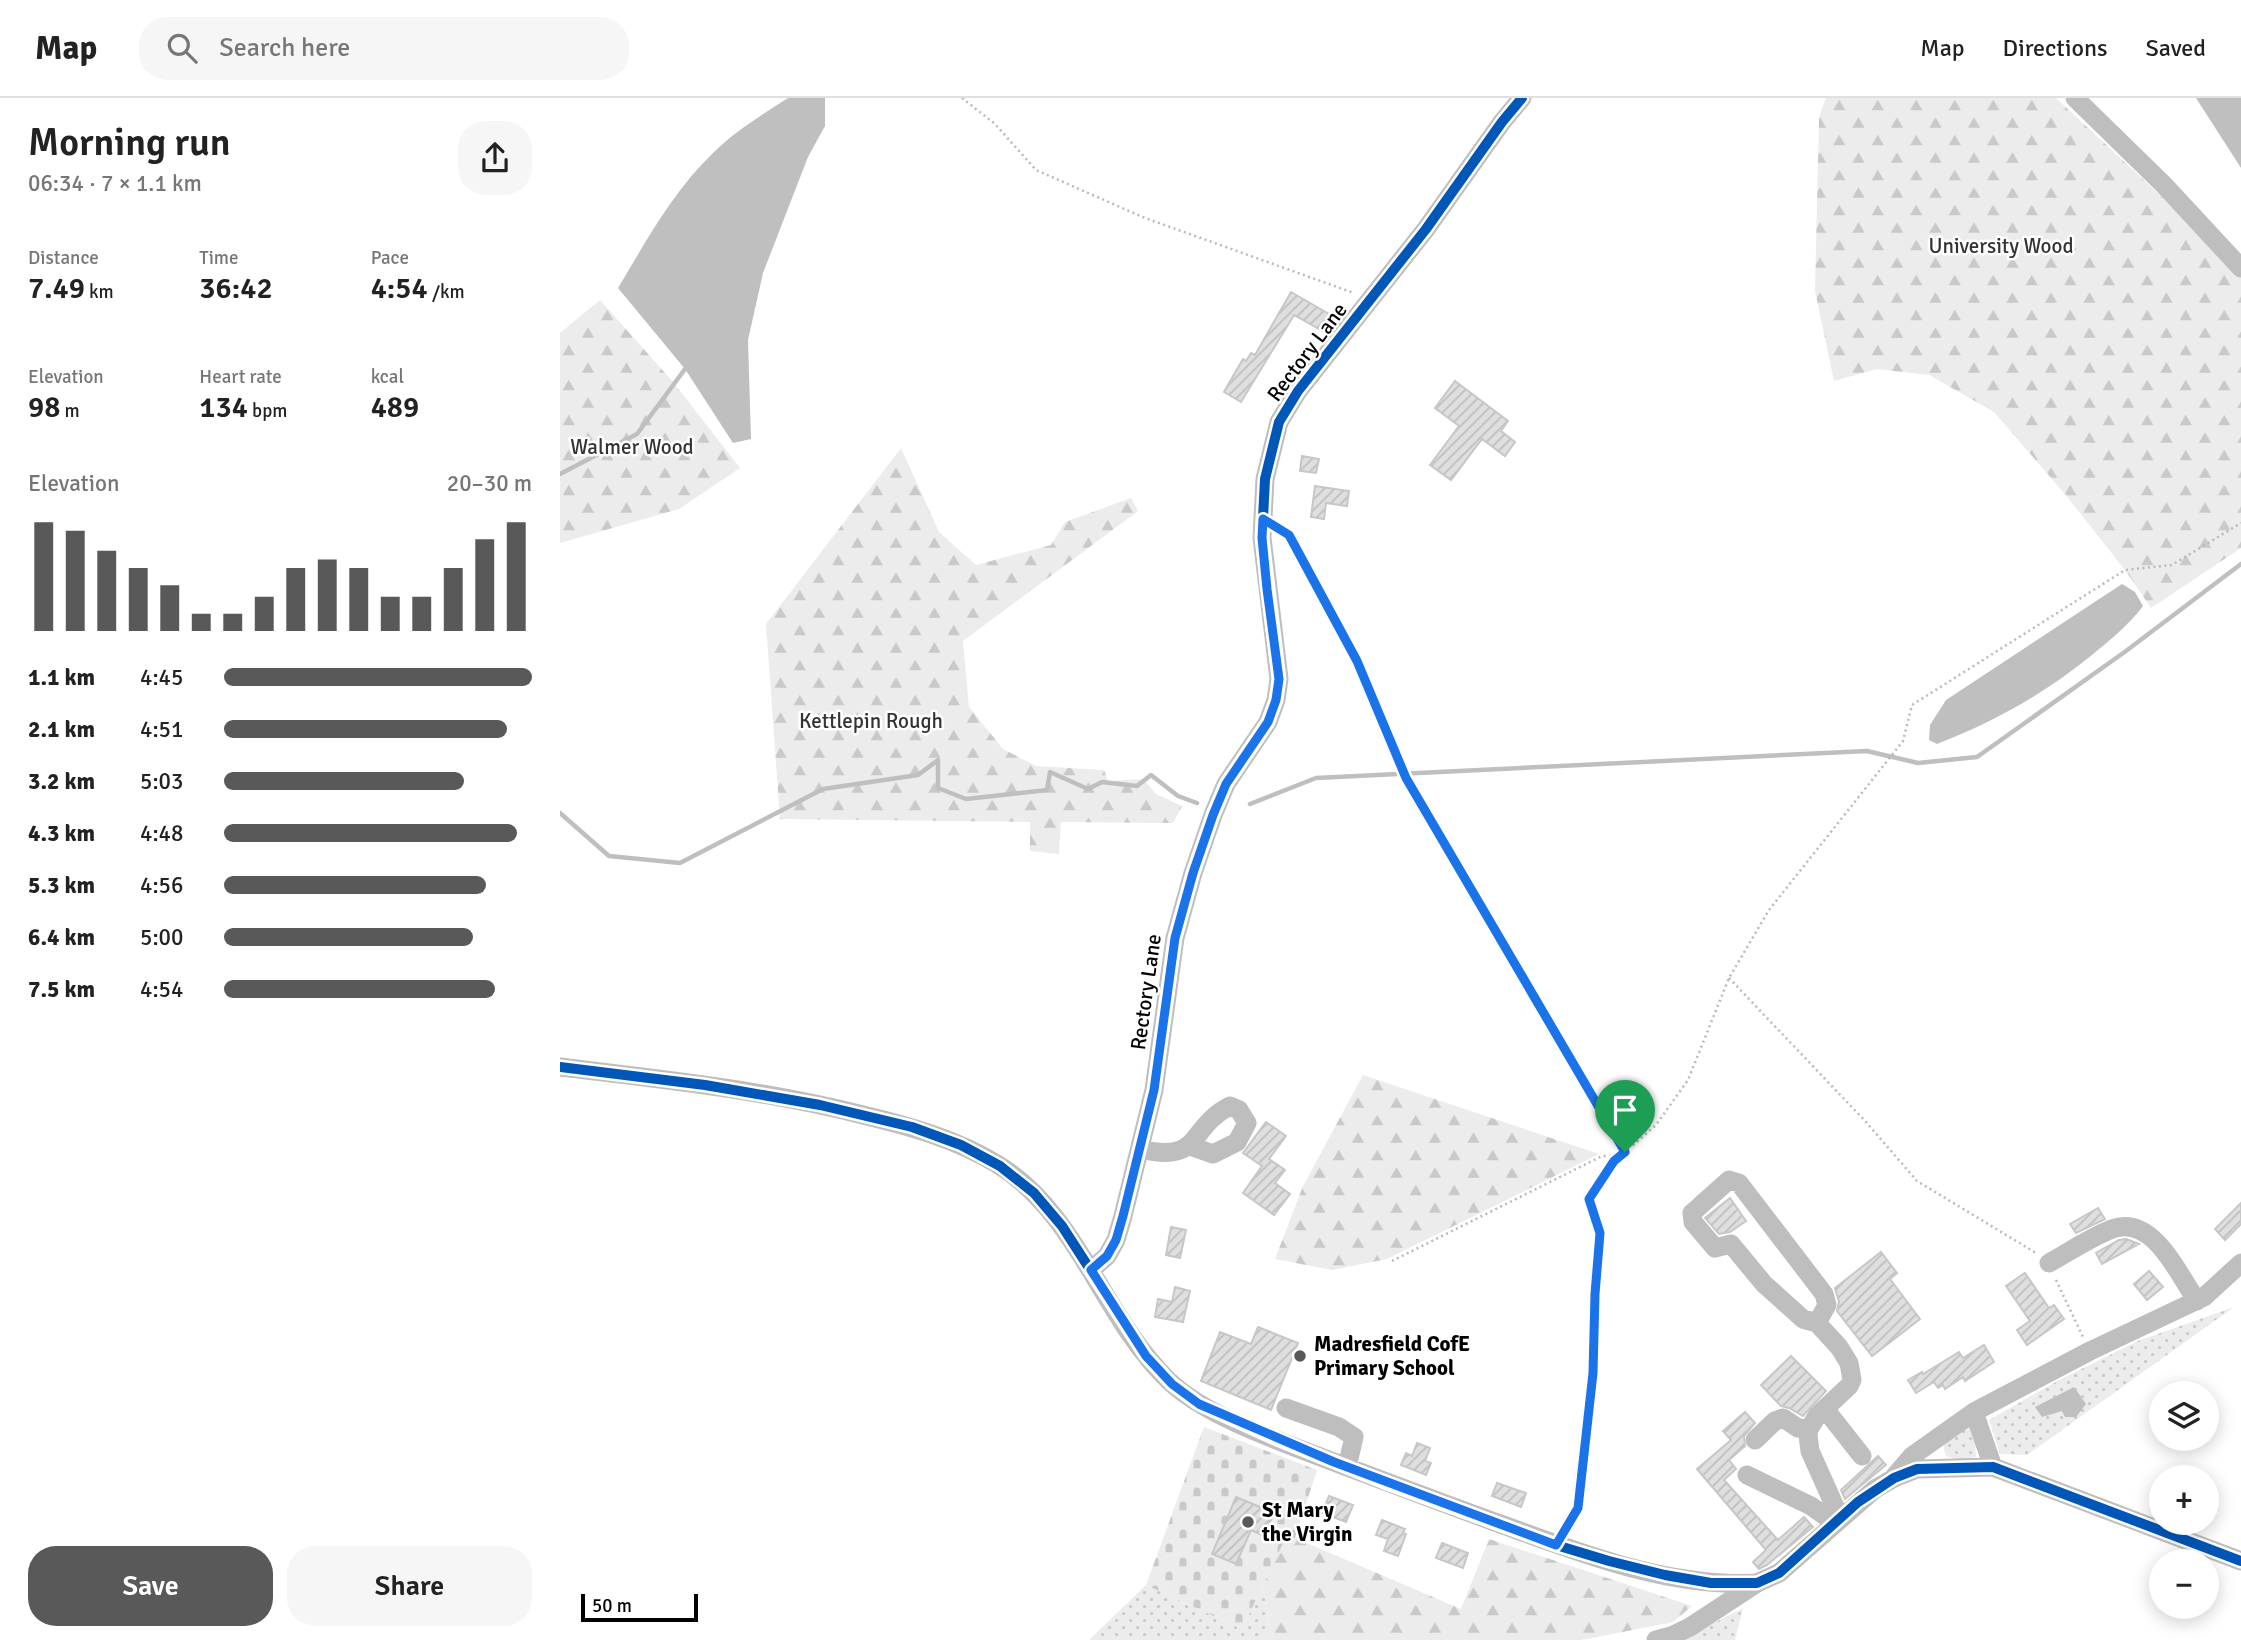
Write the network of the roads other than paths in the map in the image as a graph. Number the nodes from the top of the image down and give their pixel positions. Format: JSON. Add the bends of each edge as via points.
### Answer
{"nodes":[{"id":1,"x":1522,"y":98,"type":"edge"},
{"id":2,"x":2075,"y":98,"type":"edge"},
{"id":3,"x":2241,"y":268,"type":"edge"},
{"id":4,"x":560,"y":1067,"type":"edge"},
{"id":5,"x":1189,"y":1146,"type":"dead end"},
{"id":6,"x":1140,"y":1149,"type":"junction"},
{"id":7,"x":2049,"y":1263,"type":"road end"},
{"id":8,"x":2241,"y":1263,"type":"edge"},
{"id":9,"x":1091,"y":1270,"type":"junction"},
{"id":10,"x":2197,"y":1301,"type":"junction"},
{"id":11,"x":1817,"y":1323,"type":"junction"},
{"id":12,"x":1286,"y":1408,"type":"dead end"},
{"id":13,"x":1825,"y":1409,"type":"junction"},
{"id":14,"x":1974,"y":1412,"type":"junction"},
{"id":15,"x":1809,"y":1429,"type":"junction"},
{"id":16,"x":1755,"y":1440,"type":"dead end"},
{"id":17,"x":1861,"y":1457,"type":"dead end"},
{"id":18,"x":1347,"y":1467,"type":"junction"},
{"id":19,"x":1993,"y":1467,"type":"junction"},
{"id":20,"x":1747,"y":1475,"type":"dead end"},
{"id":21,"x":1894,"y":1478,"type":"junction"},
{"id":22,"x":1838,"y":1520,"type":"junction"},
{"id":23,"x":2241,"y":1561,"type":"edge"},
{"id":24,"x":1757,"y":1583,"type":"junction"},
{"id":25,"x":1656,"y":1640,"type":"edge"}],
"edges":[{"from":1,"to":6,"type":"street","name":"Rectory Lane","via":[[1279,422],[1265,479],[1262,538],[1279,679],[1276,700],[1268,722],[1226,784],[1193,873],[1175,938],[1160,1052]]},
{"from":2,"to":3,"type":"street"},
{"from":4,"to":9,"type":"street","via":[[820,1105],[912,1127],[961,1145],[1000,1166],[1034,1193]]},
{"from":5,"to":6,"type":"street","via":[[1174,1153]]},
{"from":6,"to":9,"type":"street","name":"Rectory Lane","via":[[1116,1240]]},
{"from":7,"to":10,"type":"street","via":[[2115,1228],[2137,1228],[2161,1246]]},
{"from":8,"to":10,"type":"street"},
{"from":9,"to":18,"type":"street","via":[[1146,1356],[1186,1395],[1216,1413]]},
{"from":10,"to":14,"type":"street"},
{"from":11,"to":11,"type":"street","via":[[1802,1319],[1731,1244],[1715,1248],[1693,1222],[1692,1213],[1730,1180],[1739,1183],[1824,1294],[1827,1305]]},
{"from":11,"to":13,"type":"street","via":[[1851,1369],[1849,1386]]},
{"from":12,"to":18,"type":"street","via":[[1354,1437]]},
{"from":13,"to":15,"type":"street"},
{"from":13,"to":17,"type":"street"},
{"from":14,"to":19,"type":"street"},
{"from":14,"to":21,"type":"street","via":[[1912,1456]]},
{"from":15,"to":16,"type":"street","via":[[1783,1418]]},
{"from":15,"to":22,"type":"street","via":[[1811,1451]]},
{"from":18,"to":24,"type":"street","via":[[1556,1545],[1665,1575],[1711,1583]]},
{"from":19,"to":21,"type":"street","via":[[1917,1469]]},
{"from":19,"to":23,"type":"street"},
{"from":20,"to":22,"type":"street"},
{"from":21,"to":22,"type":"street"},
{"from":22,"to":24,"type":"street","via":[[1779,1573]]},
{"from":24,"to":25,"type":"street","via":[[1690,1627]]}]}
